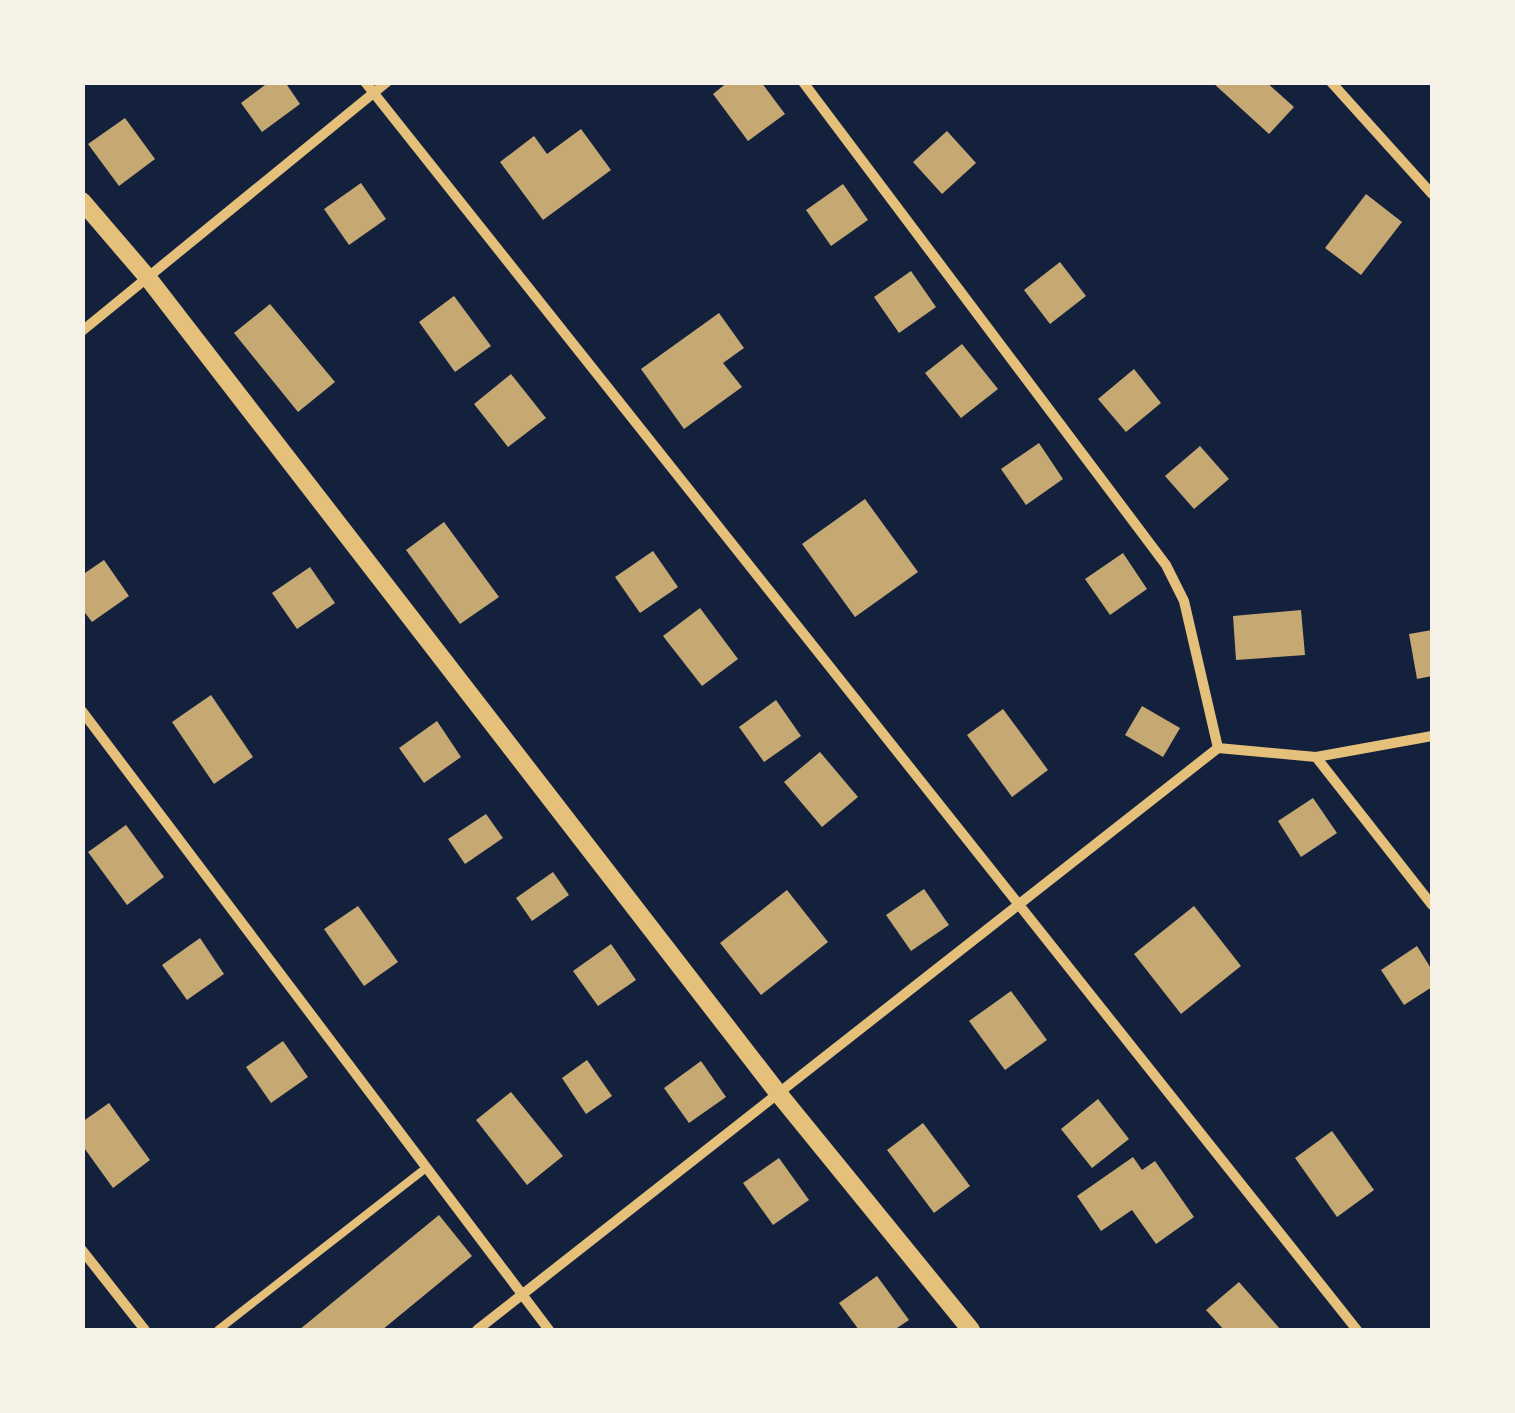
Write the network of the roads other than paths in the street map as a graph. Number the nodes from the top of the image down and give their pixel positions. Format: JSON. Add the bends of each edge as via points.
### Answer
{"nodes":[{"id":1,"x":365,"y":82,"type":"edge"},
{"id":2,"x":387,"y":82,"type":"edge"},
{"id":3,"x":802,"y":82,"type":"edge"},
{"id":4,"x":1330,"y":82,"type":"edge"},
{"id":5,"x":373,"y":92,"type":"junction"},
{"id":6,"x":1432,"y":194,"type":"edge"},
{"id":7,"x":82,"y":201,"type":"edge"},
{"id":8,"x":148,"y":278,"type":"junction"},
{"id":9,"x":82,"y":331,"type":"edge"},
{"id":10,"x":82,"y":711,"type":"edge"},
{"id":11,"x":1432,"y":736,"type":"edge"},
{"id":12,"x":1218,"y":748,"type":"junction"},
{"id":13,"x":1316,"y":756,"type":"junction"},
{"id":14,"x":1019,"y":902,"type":"junction"},
{"id":15,"x":1432,"y":905,"type":"edge"},
{"id":16,"x":778,"y":1093,"type":"junction"},
{"id":17,"x":426,"y":1168,"type":"junction"},
{"id":18,"x":82,"y":1250,"type":"edge"},
{"id":19,"x":521,"y":1296,"type":"junction"},
{"id":20,"x":145,"y":1330,"type":"edge"},
{"id":21,"x":218,"y":1330,"type":"edge"},
{"id":22,"x":476,"y":1330,"type":"edge"},
{"id":23,"x":549,"y":1330,"type":"edge"},
{"id":24,"x":971,"y":1330,"type":"edge"},
{"id":25,"x":1357,"y":1330,"type":"edge"}],
"edges":[{"from":1,"to":5,"type":"street"},
{"from":2,"to":5,"type":"street"},
{"from":3,"to":12,"type":"street","via":[[1166,565],[1184,601]]},
{"from":4,"to":6,"type":"street"},
{"from":5,"to":8,"type":"street"},
{"from":5,"to":14,"type":"street"},
{"from":7,"to":8,"type":"street"},
{"from":8,"to":9,"type":"street"},
{"from":8,"to":16,"type":"street"},
{"from":10,"to":17,"type":"street"},
{"from":11,"to":13,"type":"street"},
{"from":12,"to":13,"type":"street"},
{"from":12,"to":14,"type":"street"},
{"from":13,"to":15,"type":"street"},
{"from":14,"to":16,"type":"street"},
{"from":14,"to":25,"type":"street"},
{"from":16,"to":19,"type":"street"},
{"from":16,"to":24,"type":"street"},
{"from":17,"to":19,"type":"street"},
{"from":17,"to":21,"type":"lane"},
{"from":18,"to":20,"type":"street"},
{"from":19,"to":22,"type":"street"},
{"from":19,"to":23,"type":"street"}]}
